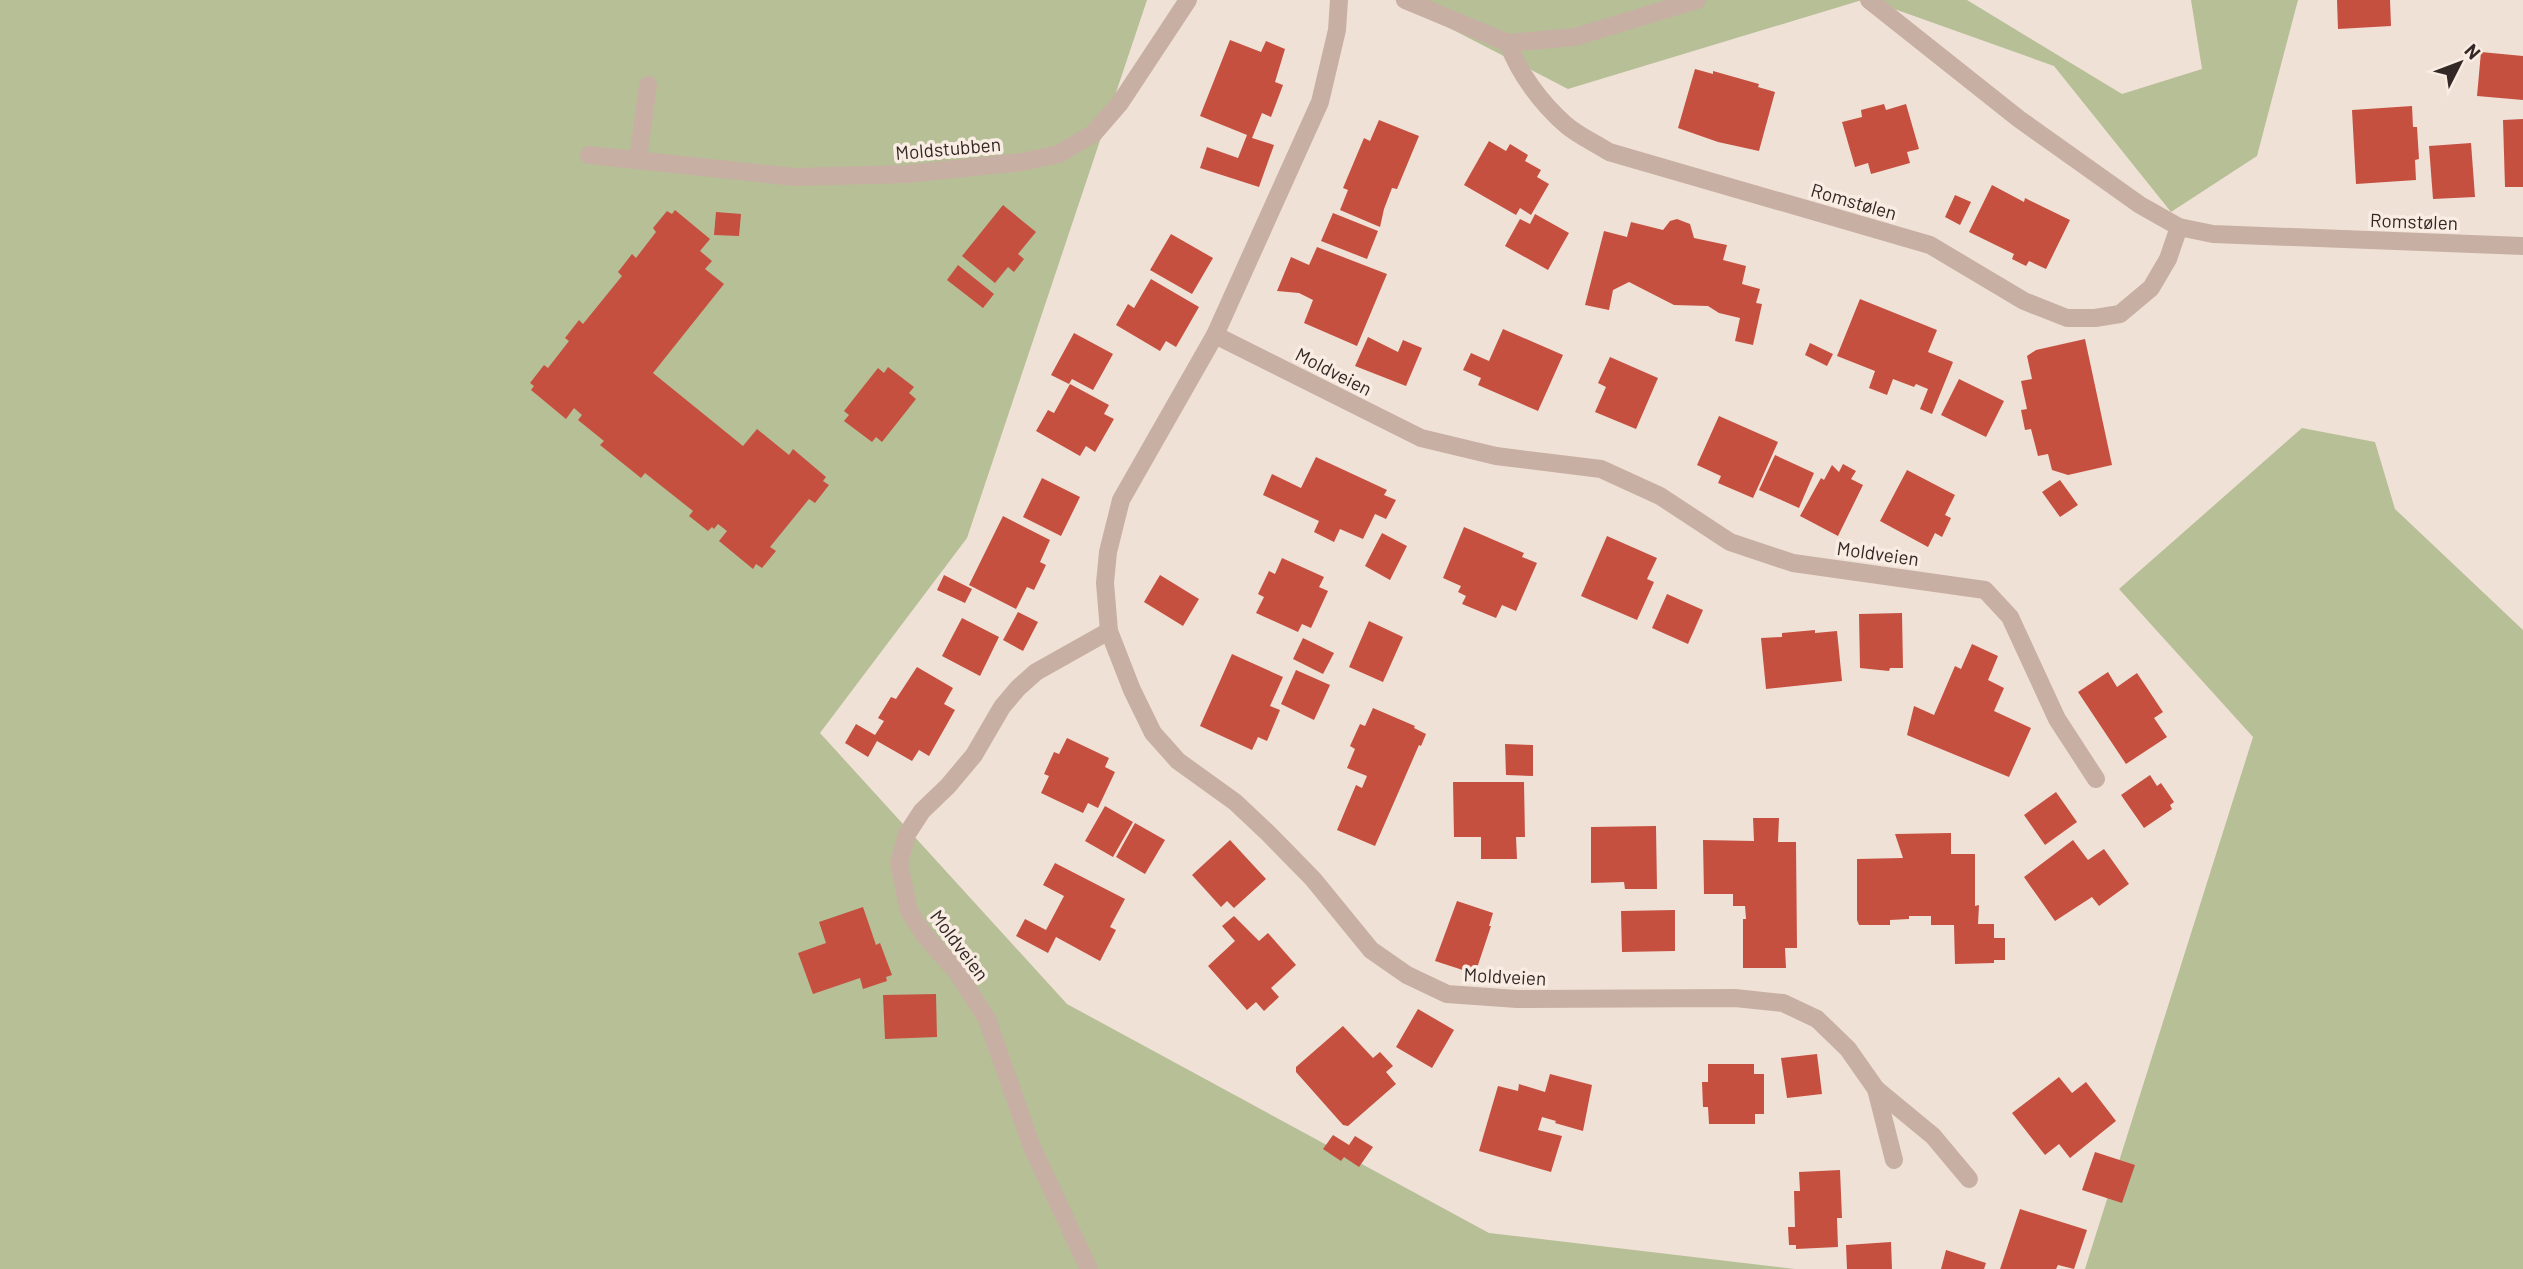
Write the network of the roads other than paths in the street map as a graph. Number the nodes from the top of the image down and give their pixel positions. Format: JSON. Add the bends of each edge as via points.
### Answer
{"nodes":[{"id":1,"x":1188,"y":0,"type":"edge"},
{"id":2,"x":1339,"y":0,"type":"edge"},
{"id":3,"x":1405,"y":0,"type":"edge"},
{"id":4,"x":1697,"y":0,"type":"edge"},
{"id":5,"x":1869,"y":0,"type":"edge"},
{"id":6,"x":1508,"y":43,"type":"junction"},
{"id":7,"x":648,"y":85,"type":"dead end"},
{"id":8,"x":589,"y":155,"type":"dead end"},
{"id":9,"x":638,"y":159,"type":"junction"},
{"id":10,"x":2179,"y":228,"type":"junction"},
{"id":11,"x":2523,"y":246,"type":"edge"},
{"id":12,"x":1215,"y":335,"type":"junction"},
{"id":13,"x":1109,"y":631,"type":"junction"},
{"id":14,"x":2096,"y":779,"type":"dead end"},
{"id":15,"x":1876,"y":1089,"type":"junction"},
{"id":16,"x":1894,"y":1160,"type":"dead end"},
{"id":17,"x":1969,"y":1180,"type":"dead end"},
{"id":18,"x":1089,"y":1269,"type":"edge"}],
"edges":[{"from":1,"to":9,"type":"street","name":"Moldstubben","via":[[1121,103],[1094,134],[1059,154],[907,174],[793,177]]},
{"from":2,"to":12,"type":"street","name":"Moldveien","via":[[1337,30],[1320,102]]},
{"from":3,"to":6,"type":"street"},
{"from":4,"to":6,"type":"street","via":[[1575,37]]},
{"from":5,"to":10,"type":"street","name":"Romstølen","via":[[2019,119]]},
{"from":6,"to":10,"type":"street","name":"Romstølen","via":[[1541,100],[1568,127],[1609,152],[1930,245],[2024,301],[2067,318],[2120,314],[2151,288]]},
{"from":7,"to":9,"type":"street"},
{"from":8,"to":9,"type":"street","name":"Moldstubben"},
{"from":10,"to":11,"type":"street","name":"Romstølen","via":[[2213,234]]},
{"from":12,"to":13,"type":"street","name":"Moldveien","via":[[1121,500],[1105,583]]},
{"from":12,"to":14,"type":"street","name":"Moldveien","via":[[1421,438],[1496,456],[1601,469],[1660,496],[1730,542],[1793,563],[1985,590],[2010,617],[2057,719]]},
{"from":13,"to":15,"type":"street","name":"Moldveien","via":[[1153,733],[1178,761],[1235,802],[1269,834],[1371,950],[1407,975],[1447,994],[1517,999],[1735,998],[1783,1003],[1816,1019],[1848,1049]]},
{"from":13,"to":18,"type":"street","name":"Moldveien","via":[[1036,672],[1018,688],[974,755],[906,834],[899,863],[909,911],[987,1019],[1032,1147]]},
{"from":15,"to":16,"type":"street","name":"Moldveien"},
{"from":15,"to":17,"type":"street","via":[[1933,1136]]}]}
